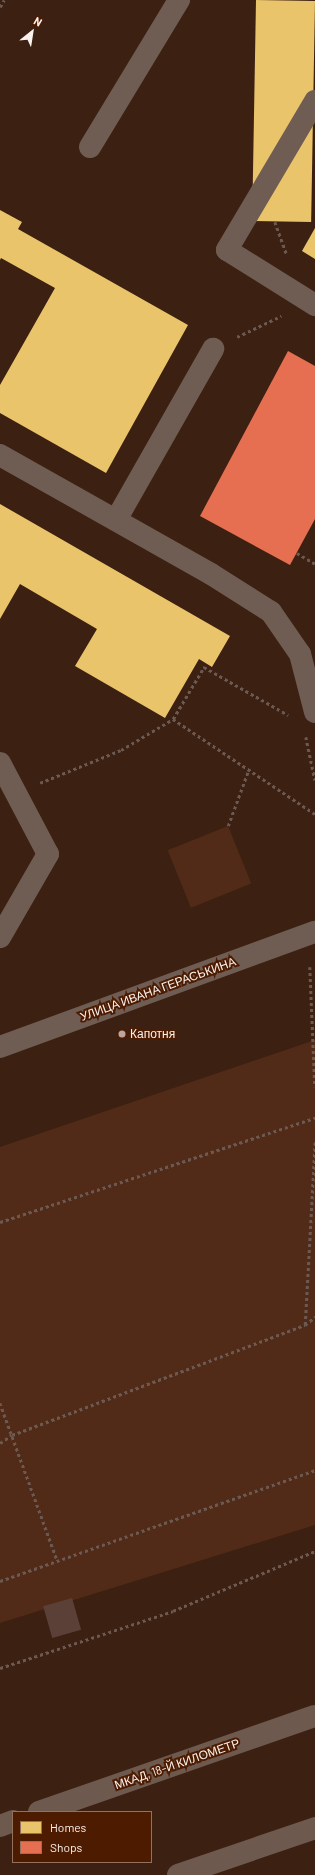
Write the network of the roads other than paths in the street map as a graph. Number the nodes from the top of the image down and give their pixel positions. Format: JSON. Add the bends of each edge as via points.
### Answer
{"nodes":[{"id":1,"x":179,"y":0,"type":"edge"},
{"id":2,"x":315,"y":101,"type":"edge"},
{"id":3,"x":90,"y":147,"type":"dead end"},
{"id":4,"x":312,"y":303,"type":"edge"},
{"id":5,"x":213,"y":348,"type":"road end"},
{"id":6,"x":0,"y":455,"type":"edge"},
{"id":7,"x":116,"y":520,"type":"junction"},
{"id":8,"x":315,"y":712,"type":"edge"},
{"id":9,"x":0,"y":763,"type":"edge"},
{"id":10,"x":315,"y":932,"type":"edge"},
{"id":11,"x":0,"y":937,"type":"edge"},
{"id":12,"x":0,"y":1047,"type":"edge"},
{"id":13,"x":315,"y":1716,"type":"edge"},
{"id":14,"x":42,"y":1811,"type":"edge"},
{"id":15,"x":12,"y":1821,"type":"edge"},
{"id":16,"x":0,"y":1826,"type":"edge"},
{"id":17,"x":315,"y":1828,"type":"edge"},
{"id":18,"x":178,"y":1875,"type":"edge"}],
"edges":[{"from":1,"to":3,"type":"street"},
{"from":2,"to":4,"type":"street","via":[[227,250]]},
{"from":5,"to":7,"type":"street"},
{"from":6,"to":7,"type":"street"},
{"from":7,"to":8,"type":"street","via":[[211,574],[270,612],[300,654]]},
{"from":9,"to":11,"type":"street","via":[[48,854]]},
{"from":10,"to":12,"type":"street","name":"УЛИЦА ИВАНА ГЕРАСЬКИНА"},
{"from":13,"to":14,"type":"highway","name":"МКАД, 18-Й КИЛОМЕТР"},
{"from":15,"to":16,"type":"highway"},
{"from":17,"to":18,"type":"highway"}]}
